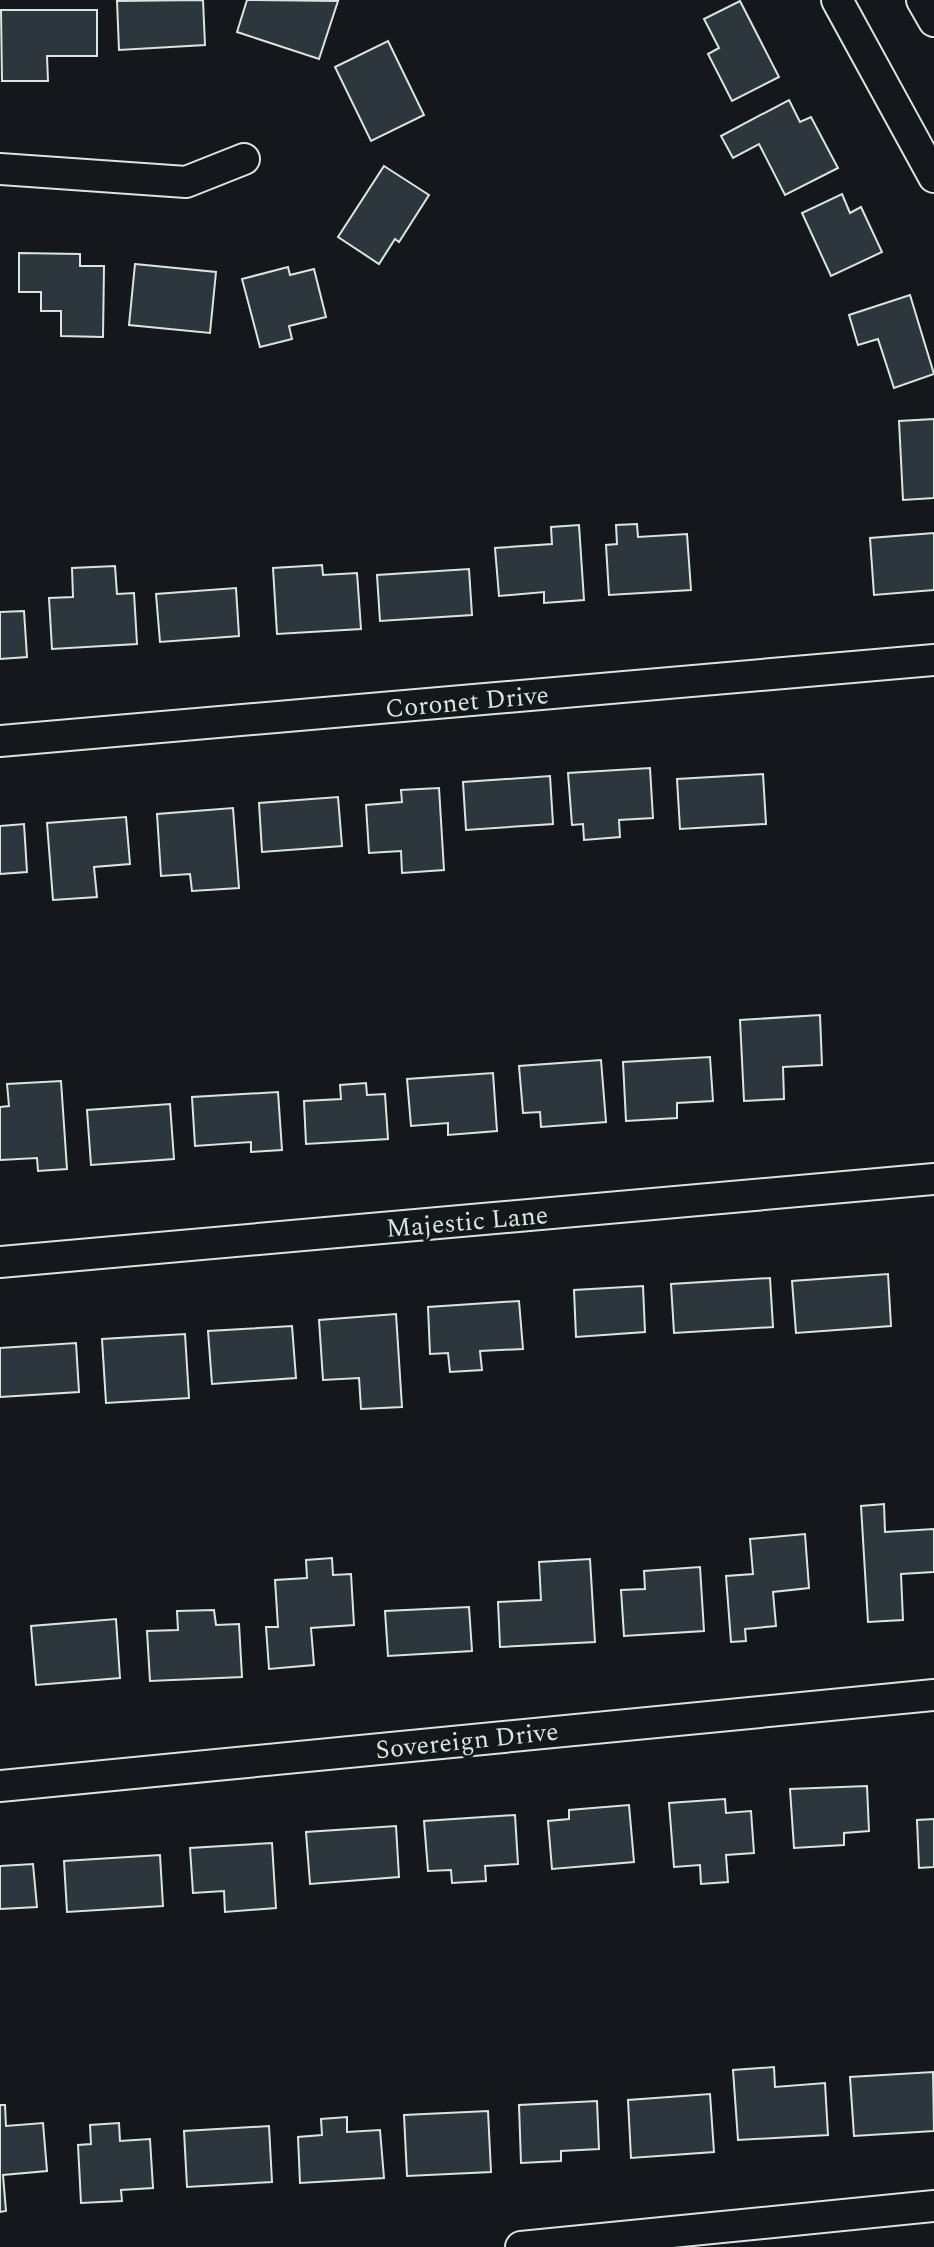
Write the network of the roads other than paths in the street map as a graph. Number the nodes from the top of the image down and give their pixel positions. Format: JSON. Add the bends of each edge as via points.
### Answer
{"nodes":[{"id":1,"x":837,"y":0,"type":"edge"},
{"id":2,"x":922,"y":0,"type":"edge"},
{"id":3,"x":934,"y":21,"type":"edge"},
{"id":4,"x":244,"y":159,"type":"dead end"},
{"id":5,"x":0,"y":169,"type":"edge"},
{"id":6,"x":934,"y":177,"type":"edge"},
{"id":7,"x":934,"y":660,"type":"edge"},
{"id":8,"x":0,"y":741,"type":"edge"},
{"id":9,"x":934,"y":1179,"type":"edge"},
{"id":10,"x":0,"y":1262,"type":"edge"},
{"id":11,"x":934,"y":1695,"type":"edge"},
{"id":12,"x":0,"y":1786,"type":"edge"},
{"id":13,"x":934,"y":2206,"type":"edge"},
{"id":14,"x":521,"y":2247,"type":"edge"}],
"edges":[{"from":1,"to":6,"type":"street"},
{"from":2,"to":3,"type":"street"},
{"from":4,"to":5,"type":"street","via":[[186,182]]},
{"from":7,"to":8,"type":"street","name":"Coronet Drive"},
{"from":9,"to":10,"type":"street","name":"Majestic Lane"},
{"from":11,"to":12,"type":"street","name":"Sovereign Drive"},
{"from":13,"to":14,"type":"street"}]}
